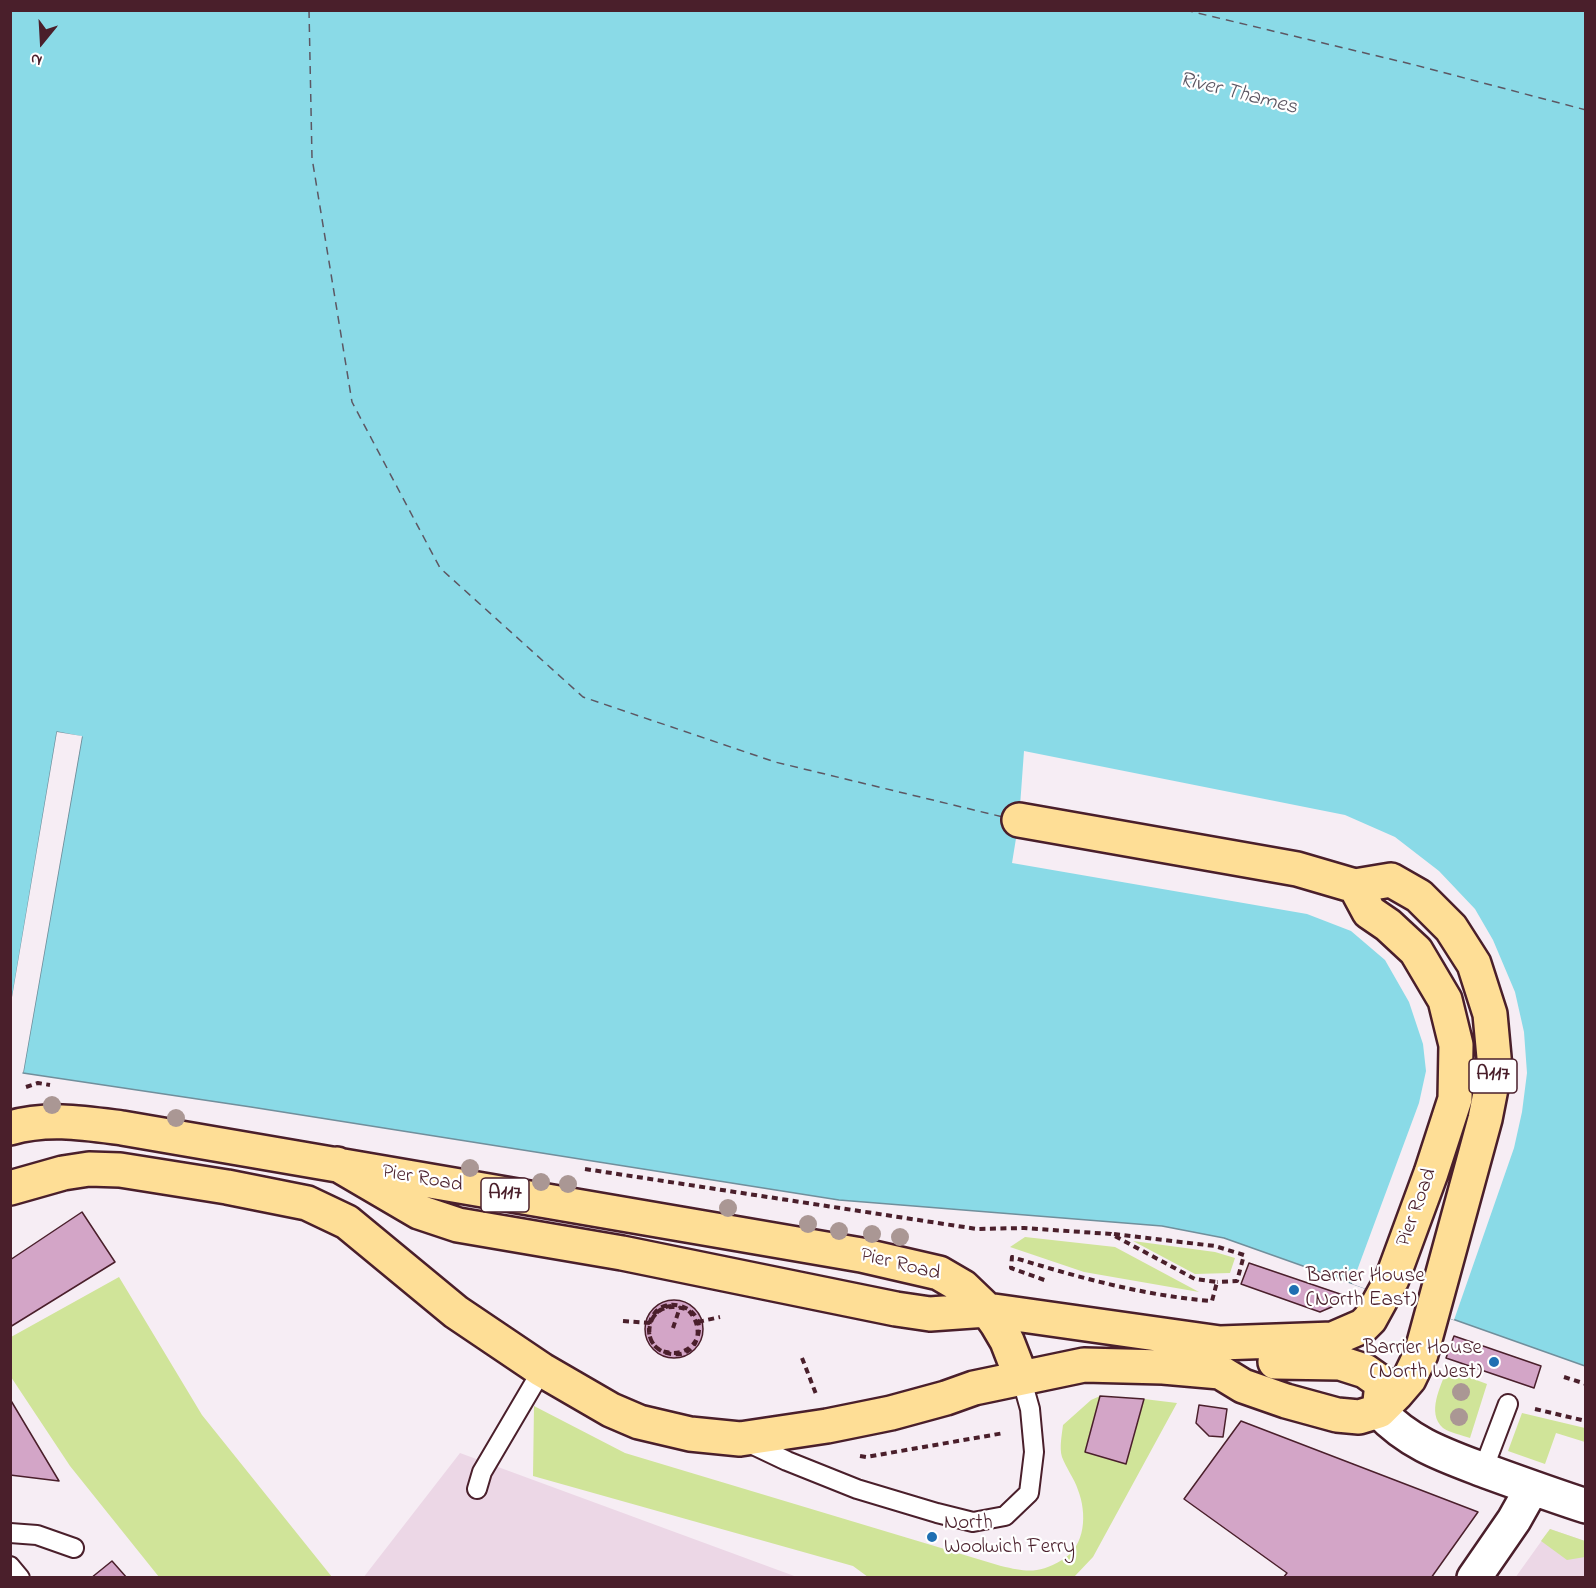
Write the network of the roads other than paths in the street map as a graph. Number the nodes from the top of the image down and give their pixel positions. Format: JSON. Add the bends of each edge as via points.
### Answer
{"nodes":[{"id":1,"x":1019,"y":820,"type":"dead end"},
{"id":2,"x":1355,"y":885,"type":"junction"},
{"id":3,"x":10,"y":1128,"type":"edge"},
{"id":4,"x":337,"y":1164,"type":"junction"},
{"id":5,"x":10,"y":1188,"type":"edge"},
{"id":6,"x":987,"y":1310,"type":"junction"},
{"id":7,"x":542,"y":1370,"type":"junction"},
{"id":8,"x":1220,"y":1372,"type":"junction"},
{"id":9,"x":1021,"y":1377,"type":"junction"},
{"id":10,"x":1508,"y":1404,"type":"road end"},
{"id":11,"x":1379,"y":1411,"type":"junction"},
{"id":12,"x":740,"y":1439,"type":"junction"},
{"id":13,"x":1483,"y":1470,"type":"junction"},
{"id":14,"x":1532,"y":1488,"type":"junction"},
{"id":15,"x":477,"y":1489,"type":"dead end"},
{"id":16,"x":1586,"y":1506,"type":"edge"},
{"id":17,"x":10,"y":1533,"type":"edge"},
{"id":18,"x":74,"y":1548,"type":"dead end"},
{"id":19,"x":10,"y":1566,"type":"edge"},
{"id":20,"x":20,"y":1578,"type":"edge"},
{"id":21,"x":1474,"y":1578,"type":"edge"}],
"edges":[{"from":1,"to":2,"type":"highway","name":"Pier Road","number":"A117","via":[[1297,869]]},
{"from":2,"to":6,"type":"highway","name":"Pier Road","number":"A117","via":[[1369,912],[1416,951],[1445,1000],[1456,1045],[1455,1099],[1392,1279],[1370,1319],[1333,1339],[1220,1343]]},
{"from":2,"to":11,"type":"highway","name":"Pier Road","number":"A117","via":[[1391,880],[1419,896],[1451,928],[1474,964],[1490,1014],[1495,1068],[1427,1339],[1409,1379]]},
{"from":3,"to":4,"type":"highway","name":"Pier Road","number":"A117","via":[[71,1121]]},
{"from":4,"to":6,"type":"highway","name":"Pier Road","number":"A117","via":[[861,1255],[941,1274],[963,1287]]},
{"from":4,"to":6,"type":"highway","via":[[419,1212],[458,1225],[622,1253],[896,1309],[930,1314]]},
{"from":5,"to":7,"type":"highway","via":[[63,1173],[120,1170],[307,1203],[347,1222],[456,1312]]},
{"from":6,"to":9,"type":"highway","via":[[1007,1341]]},
{"from":7,"to":12,"type":"highway","via":[[639,1422],[690,1434]]},
{"from":7,"to":15,"type":"lane","via":[[482,1472]]},
{"from":8,"to":9,"type":"highway","via":[[1084,1365]]},
{"from":8,"to":11,"type":"highway","via":[[1243,1386],[1337,1415],[1359,1417]]},
{"from":8,"to":11,"type":"highway","via":[[1247,1363],[1340,1363],[1365,1371],[1382,1383]]},
{"from":9,"to":12,"type":"highway","via":[[891,1413]]},
{"from":9,"to":12,"type":"lane","via":[[1030,1409],[1034,1452],[1029,1493],[1005,1516],[973,1522],[937,1513],[857,1489]]},
{"from":10,"to":13,"type":"lane"},
{"from":11,"to":13,"type":"street","via":[[1408,1437]]},
{"from":13,"to":14,"type":"street"},
{"from":14,"to":16,"type":"street"},
{"from":14,"to":21,"type":"street"},
{"from":17,"to":18,"type":"lane","via":[[37,1535]]},
{"from":19,"to":20,"type":"lane"}]}
